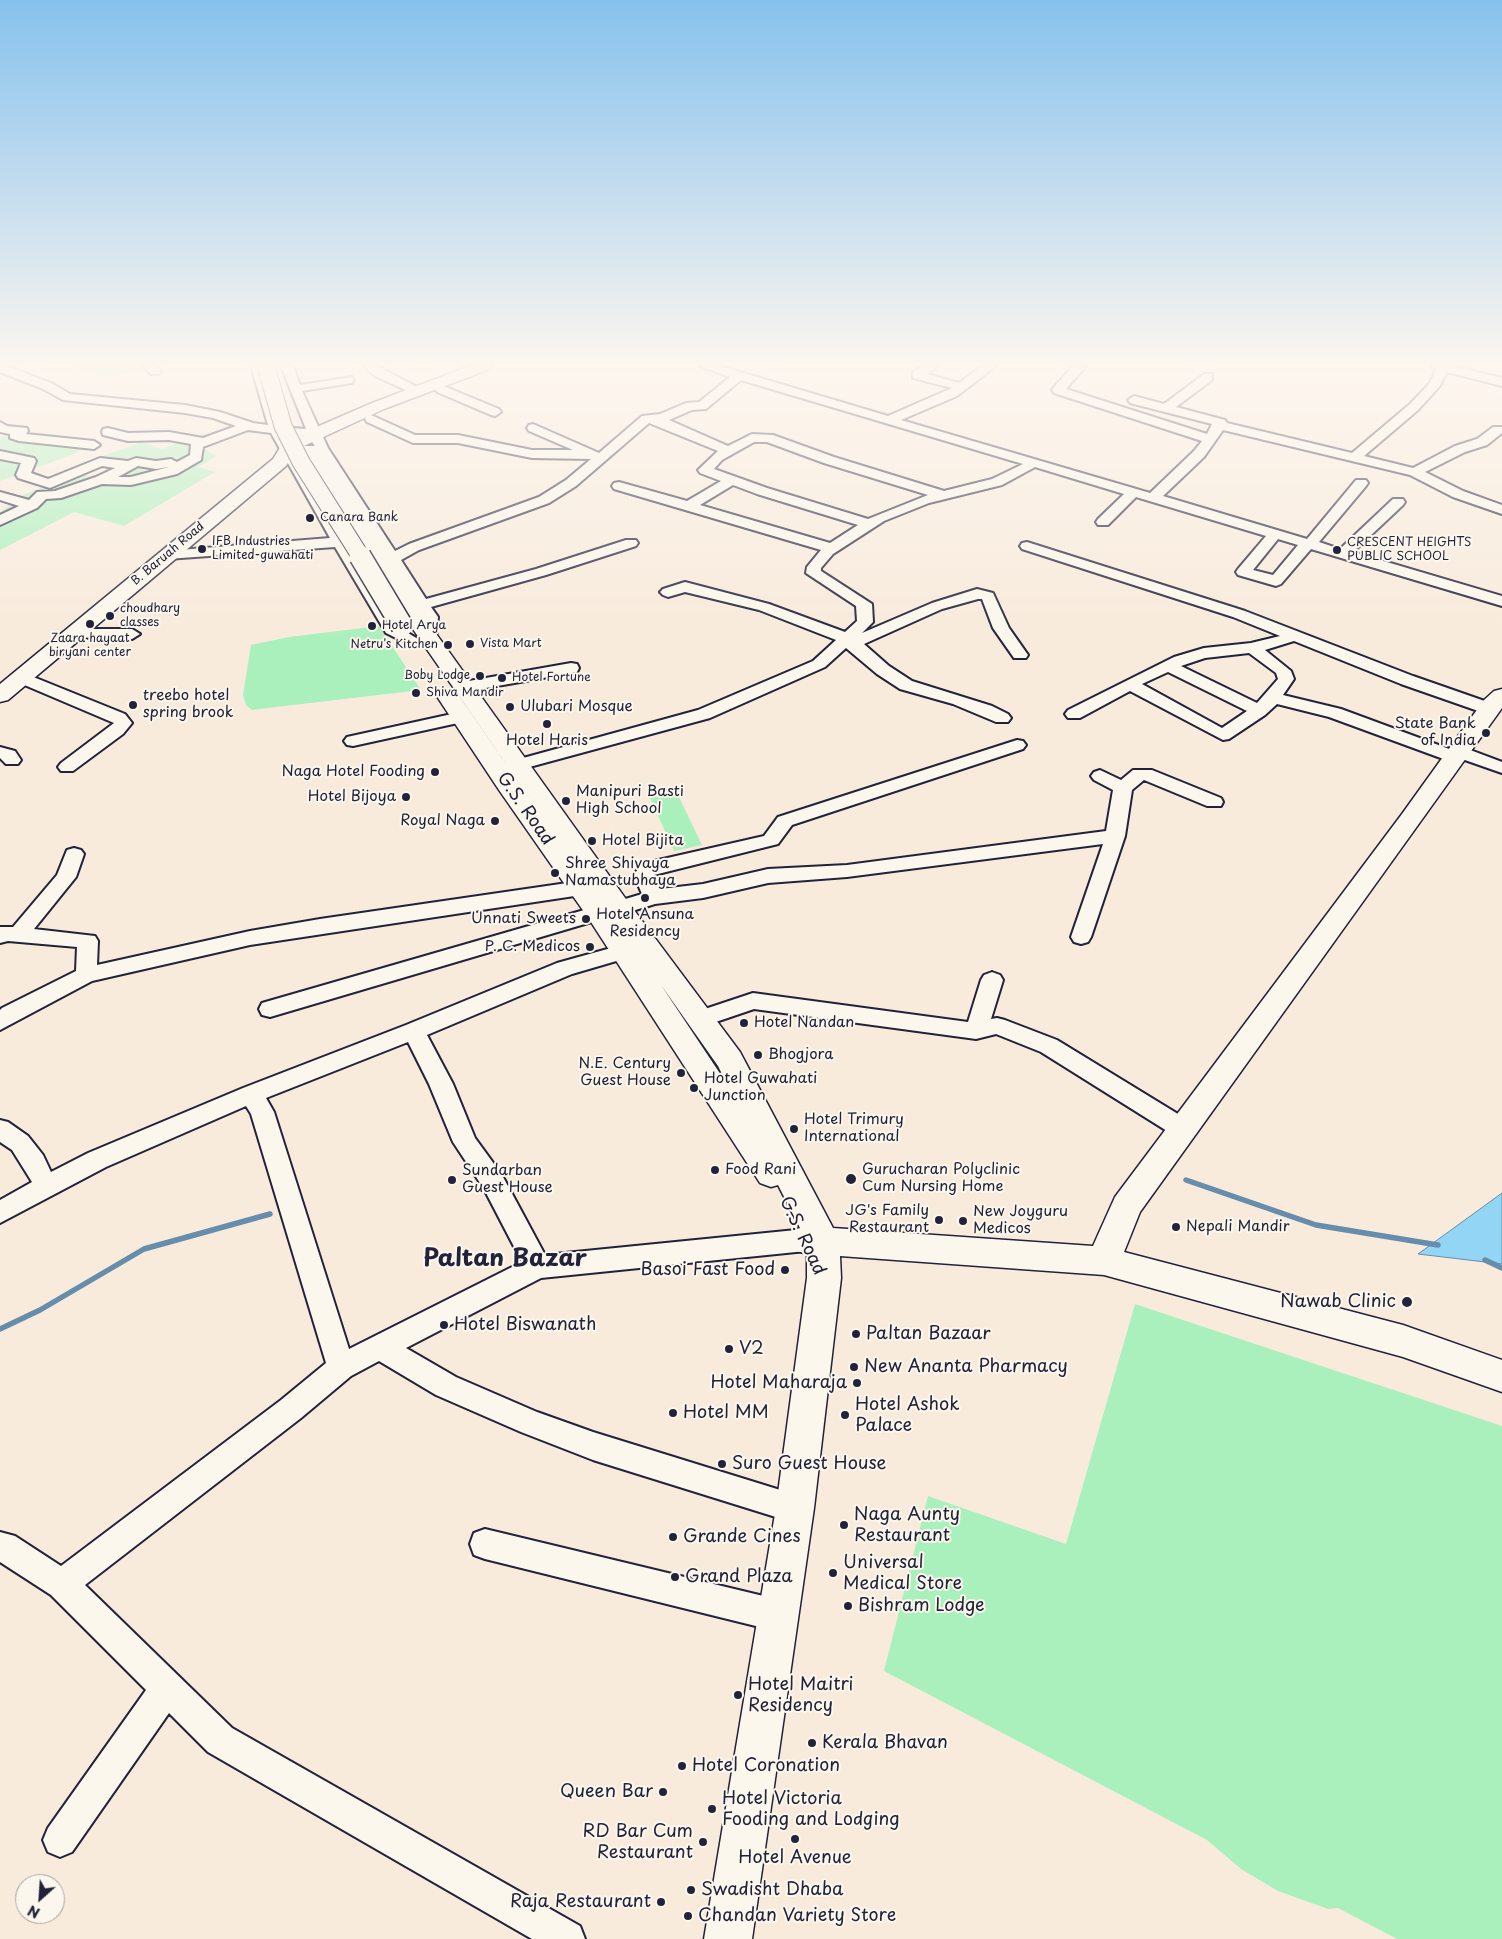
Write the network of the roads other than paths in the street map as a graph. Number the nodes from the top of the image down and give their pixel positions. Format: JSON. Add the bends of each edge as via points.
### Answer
{"nodes":[{"id":1,"x":7,"y":456,"type":"edge"},
{"id":2,"x":300,"y":456,"type":"edge"},
{"id":3,"x":313,"y":456,"type":"edge"},
{"id":4,"x":328,"y":456,"type":"edge"},
{"id":5,"x":718,"y":456,"type":"edge"},
{"id":6,"x":819,"y":456,"type":"edge"},
{"id":7,"x":1012,"y":456,"type":"edge"},
{"id":8,"x":1196,"y":456,"type":"edge"},
{"id":9,"x":1348,"y":456,"type":"edge"},
{"id":10,"x":1445,"y":456,"type":"edge"},
{"id":11,"x":196,"y":457,"type":"joint"},
{"id":12,"x":286,"y":457,"type":"joint"},
{"id":13,"x":600,"y":457,"type":"edge"},
{"id":14,"x":1354,"y":458,"type":"joint"},
{"id":15,"x":1034,"y":463,"type":"junction"},
{"id":16,"x":128,"y":465,"type":"junction"},
{"id":17,"x":1415,"y":472,"type":"junction"},
{"id":18,"x":101,"y":480,"type":"junction"},
{"id":19,"x":732,"y":480,"type":"junction"},
{"id":20,"x":1361,"y":483,"type":"dead end"},
{"id":21,"x":618,"y":486,"type":"dead end"},
{"id":22,"x":1134,"y":492,"type":"junction"},
{"id":23,"x":41,"y":495,"type":"junction"},
{"id":24,"x":0,"y":496,"type":"edge"},
{"id":25,"x":943,"y":496,"type":"junction"},
{"id":26,"x":1153,"y":498,"type":"junction"},
{"id":27,"x":1398,"y":502,"type":"dead end"},
{"id":28,"x":688,"y":507,"type":"junction"},
{"id":29,"x":1502,"y":510,"type":"edge"},
{"id":30,"x":0,"y":521,"type":"edge"},
{"id":31,"x":1103,"y":522,"type":"dead end"},
{"id":32,"x":869,"y":524,"type":"junction"},
{"id":33,"x":1275,"y":534,"type":"junction"},
{"id":34,"x":340,"y":542,"type":"junction"},
{"id":35,"x":631,"y":543,"type":"dead end"},
{"id":36,"x":1309,"y":544,"type":"junction"},
{"id":37,"x":1027,"y":546,"type":"dead end"},
{"id":38,"x":832,"y":548,"type":"junction"},
{"id":39,"x":1343,"y":554,"type":"junction"},
{"id":40,"x":167,"y":555,"type":"junction"},
{"id":41,"x":392,"y":558,"type":"junction"},
{"id":42,"x":668,"y":592,"type":"dead end"},
{"id":43,"x":1502,"y":601,"type":"edge"},
{"id":44,"x":416,"y":626,"type":"junction"},
{"id":45,"x":72,"y":634,"type":"junction"},
{"id":46,"x":132,"y":634,"type":"dead end"},
{"id":47,"x":1296,"y":636,"type":"junction"},
{"id":48,"x":849,"y":641,"type":"junction"},
{"id":49,"x":1252,"y":648,"type":"junction"},
{"id":50,"x":1020,"y":655,"type":"dead end"},
{"id":51,"x":1169,"y":666,"type":"junction"},
{"id":52,"x":571,"y":668,"type":"dead end"},
{"id":53,"x":21,"y":677,"type":"junction"},
{"id":54,"x":1131,"y":685,"type":"junction"},
{"id":55,"x":463,"y":687,"type":"junction"},
{"id":56,"x":0,"y":696,"type":"edge"},
{"id":57,"x":1273,"y":698,"type":"junction"},
{"id":58,"x":1495,"y":709,"type":"edge"},
{"id":59,"x":1259,"y":711,"type":"junction"},
{"id":60,"x":1074,"y":714,"type":"dead end"},
{"id":61,"x":461,"y":717,"type":"junction"},
{"id":62,"x":1002,"y":718,"type":"dead end"},
{"id":63,"x":353,"y":741,"type":"dead end"},
{"id":64,"x":1017,"y":745,"type":"dead end"},
{"id":65,"x":1457,"y":755,"type":"junction"},
{"id":66,"x":67,"y":767,"type":"dead end"},
{"id":67,"x":1502,"y":768,"type":"edge"},
{"id":68,"x":508,"y":769,"type":"junction"},
{"id":69,"x":1100,"y":776,"type":"dead end"},
{"id":70,"x":1124,"y":788,"type":"junction"},
{"id":71,"x":1214,"y":802,"type":"dead end"},
{"id":72,"x":1115,"y":836,"type":"junction"},
{"id":73,"x":74,"y":854,"type":"dead end"},
{"id":74,"x":581,"y":888,"type":"junction"},
{"id":75,"x":653,"y":897,"type":"junction"},
{"id":76,"x":608,"y":911,"type":"junction"},
{"id":77,"x":9,"y":936,"type":"edge"},
{"id":78,"x":1081,"y":937,"type":"dead end"},
{"id":79,"x":635,"y":948,"type":"junction"},
{"id":80,"x":86,"y":975,"type":"junction"},
{"id":81,"x":992,"y":980,"type":"dead end"},
{"id":82,"x":270,"y":1008,"type":"dead end"},
{"id":83,"x":701,"y":1019,"type":"junction"},
{"id":84,"x":0,"y":1022,"type":"edge"},
{"id":85,"x":414,"y":1031,"type":"junction"},
{"id":86,"x":976,"y":1031,"type":"junction"},
{"id":87,"x":251,"y":1094,"type":"junction"},
{"id":88,"x":1183,"y":1128,"type":"junction"},
{"id":89,"x":0,"y":1129,"type":"edge"},
{"id":90,"x":46,"y":1186,"type":"junction"},
{"id":91,"x":0,"y":1213,"type":"edge"},
{"id":92,"x":817,"y":1253,"type":"junction"},
{"id":93,"x":1104,"y":1261,"type":"junction"},
{"id":94,"x":538,"y":1267,"type":"junction"},
{"id":95,"x":380,"y":1347,"type":"junction"},
{"id":96,"x":341,"y":1367,"type":"junction"},
{"id":97,"x":1502,"y":1376,"type":"edge"},
{"id":98,"x":796,"y":1508,"type":"junction"},
{"id":99,"x":486,"y":1544,"type":"dead end"},
{"id":100,"x":0,"y":1547,"type":"edge"},
{"id":101,"x":62,"y":1584,"type":"junction"},
{"id":102,"x":780,"y":1616,"type":"junction"},
{"id":103,"x":168,"y":1688,"type":"junction"},
{"id":104,"x":60,"y":1840,"type":"dead end"},
{"id":105,"x":567,"y":1939,"type":"edge"},
{"id":106,"x":728,"y":1939,"type":"edge"}],
"edges":[{"from":1,"to":23,"type":"street","via":[[29,461],[23,475]]},
{"from":2,"to":44,"type":"main road","bridge":true},
{"from":3,"to":44,"type":"main road","via":[[348,508]]},
{"from":4,"to":41,"type":"street"},
{"from":5,"to":19,"type":"street","via":[[705,470]]},
{"from":6,"to":25,"type":"street"},
{"from":7,"to":15,"type":"street"},
{"from":8,"to":26,"type":"street"},
{"from":9,"to":14,"type":"street"},
{"from":10,"to":17,"type":"street"},
{"from":11,"to":16,"type":"street","via":[[163,465],[136,462]]},
{"from":11,"to":18,"type":"street","via":[[172,470],[149,477],[131,481]]},
{"from":12,"to":34,"type":"street"},
{"from":12,"to":40,"type":"main road","name":"B. Baruah Road"},
{"from":13,"to":41,"type":"street","via":[[571,483],[544,500]]},
{"from":14,"to":17,"type":"street"},
{"from":15,"to":22,"type":"street"},
{"from":15,"to":25,"type":"street","via":[[997,482]]},
{"from":16,"to":18,"type":"street"},
{"from":16,"to":23,"type":"street","via":[[100,462]]},
{"from":17,"to":29,"type":"street","via":[[1458,494]]},
{"from":18,"to":23,"type":"street","via":[[56,496]]},
{"from":19,"to":28,"type":"street"},
{"from":19,"to":32,"type":"street"},
{"from":20,"to":36,"type":"street"},
{"from":21,"to":28,"type":"street"},
{"from":22,"to":26,"type":"street"},
{"from":22,"to":31,"type":"street"},
{"from":23,"to":24,"type":"street"},
{"from":23,"to":30,"type":"street"},
{"from":25,"to":32,"type":"street","via":[[924,500]]},
{"from":26,"to":33,"type":"street"},
{"from":27,"to":39,"type":"street"},
{"from":28,"to":38,"type":"street"},
{"from":32,"to":38,"type":"street"},
{"from":33,"to":36,"type":"street"},
{"from":33,"to":36,"type":"street","via":[[1243,572],[1276,582]]},
{"from":34,"to":40,"type":"street"},
{"from":34,"to":44,"type":"street","via":[[392,630]]},
{"from":35,"to":44,"type":"street","via":[[532,575]]},
{"from":36,"to":39,"type":"street"},
{"from":37,"to":47,"type":"street","via":[[1239,614]]},
{"from":38,"to":48,"type":"street","via":[[814,567],[814,573],[864,604],[865,622]]},
{"from":39,"to":43,"type":"street"},
{"from":40,"to":45,"type":"main road","name":"B. Baruah Road"},
{"from":41,"to":44,"type":"street"},
{"from":42,"to":48,"type":"street","via":[[685,587],[764,607]]},
{"from":44,"to":55,"type":"main road","name":"G.S. Road"},
{"from":44,"to":61,"type":"main road","name":"G.S. Road"},
{"from":45,"to":46,"type":"street"},
{"from":45,"to":53,"type":"main road","name":"B. Baruah Road"},
{"from":47,"to":49,"type":"street"},
{"from":47,"to":58,"type":"street","via":[[1407,680]]},
{"from":48,"to":50,"type":"street","via":[[937,606],[977,594],[988,596],[1001,628]]},
{"from":48,"to":62,"type":"street","via":[[906,685],[968,703]]},
{"from":48,"to":68,"type":"street","via":[[819,664],[704,714]]},
{"from":49,"to":51,"type":"street","via":[[1204,653]]},
{"from":49,"to":57,"type":"street","via":[[1283,671],[1286,678]]},
{"from":51,"to":54,"type":"street"},
{"from":51,"to":59,"type":"street"},
{"from":52,"to":55,"type":"street"},
{"from":53,"to":56,"type":"main road","name":"B. Baruah Road"},
{"from":53,"to":66,"type":"street","via":[[119,718],[123,723]]},
{"from":54,"to":59,"type":"street","via":[[1223,735]]},
{"from":54,"to":60,"type":"street"},
{"from":55,"to":68,"type":"main road","name":"G.S. Road"},
{"from":57,"to":59,"type":"street"},
{"from":57,"to":65,"type":"street","via":[[1335,713]]},
{"from":58,"to":65,"type":"main road"},
{"from":61,"to":63,"type":"street"},
{"from":61,"to":68,"type":"main road","name":"G.S. Road"},
{"from":64,"to":75,"type":"street","via":[[785,822],[771,840],[648,869],[644,875]]},
{"from":65,"to":67,"type":"street"},
{"from":65,"to":88,"type":"main road"},
{"from":68,"to":74,"type":"main road","name":"G.S. Road"},
{"from":68,"to":76,"type":"main road","name":"G.S. Road"},
{"from":69,"to":70,"type":"street"},
{"from":70,"to":71,"type":"street","via":[[1139,774],[1146,774]]},
{"from":70,"to":72,"type":"street"},
{"from":72,"to":75,"type":"street","via":[[847,871],[768,876],[703,892]]},
{"from":72,"to":78,"type":"street"},
{"from":73,"to":77,"type":"street","via":[[66,877]]},
{"from":74,"to":76,"type":"main road","name":"G.S. Road"},
{"from":74,"to":80,"type":"street","via":[[250,938]]},
{"from":75,"to":76,"type":"street"},
{"from":76,"to":79,"type":"main road","name":"G.S. Road"},
{"from":76,"to":82,"type":"street"},
{"from":77,"to":80,"type":"street","via":[[88,941]]},
{"from":79,"to":83,"type":"main road","name":"G.S. Road"},
{"from":79,"to":85,"type":"street","via":[[565,968]]},
{"from":79,"to":92,"type":"main road","name":"G.S. Road"},
{"from":80,"to":84,"type":"street"},
{"from":81,"to":86,"type":"street"},
{"from":83,"to":86,"type":"street","via":[[753,1001]]},
{"from":83,"to":92,"type":"main road","name":"G.S. Road","via":[[730,1060]]},
{"from":85,"to":87,"type":"street"},
{"from":85,"to":94,"type":"street","via":[[465,1142],[493,1182]]},
{"from":86,"to":88,"type":"street","via":[[997,1026],[1049,1046]]},
{"from":87,"to":90,"type":"street","via":[[97,1160]]},
{"from":87,"to":96,"type":"street","via":[[262,1112]]},
{"from":88,"to":93,"type":"main road","via":[[1126,1206]]},
{"from":89,"to":90,"type":"street","via":[[20,1143]]},
{"from":90,"to":91,"type":"street"},
{"from":92,"to":93,"type":"main road"},
{"from":92,"to":94,"type":"street"},
{"from":92,"to":98,"type":"main road","name":"G.S. Road"},
{"from":93,"to":97,"type":"main road","via":[[1403,1341]]},
{"from":94,"to":95,"type":"street"},
{"from":95,"to":96,"type":"street"},
{"from":95,"to":98,"type":"street","via":[[446,1386],[531,1423],[592,1446]]},
{"from":96,"to":101,"type":"street"},
{"from":98,"to":102,"type":"main road","name":"G.S. Road"},
{"from":99,"to":102,"type":"street"},
{"from":100,"to":101,"type":"street"},
{"from":101,"to":103,"type":"street"},
{"from":102,"to":106,"type":"main road","name":"G.S. Road"},
{"from":103,"to":104,"type":"street"},
{"from":103,"to":105,"type":"street","via":[[220,1740]]}]}
